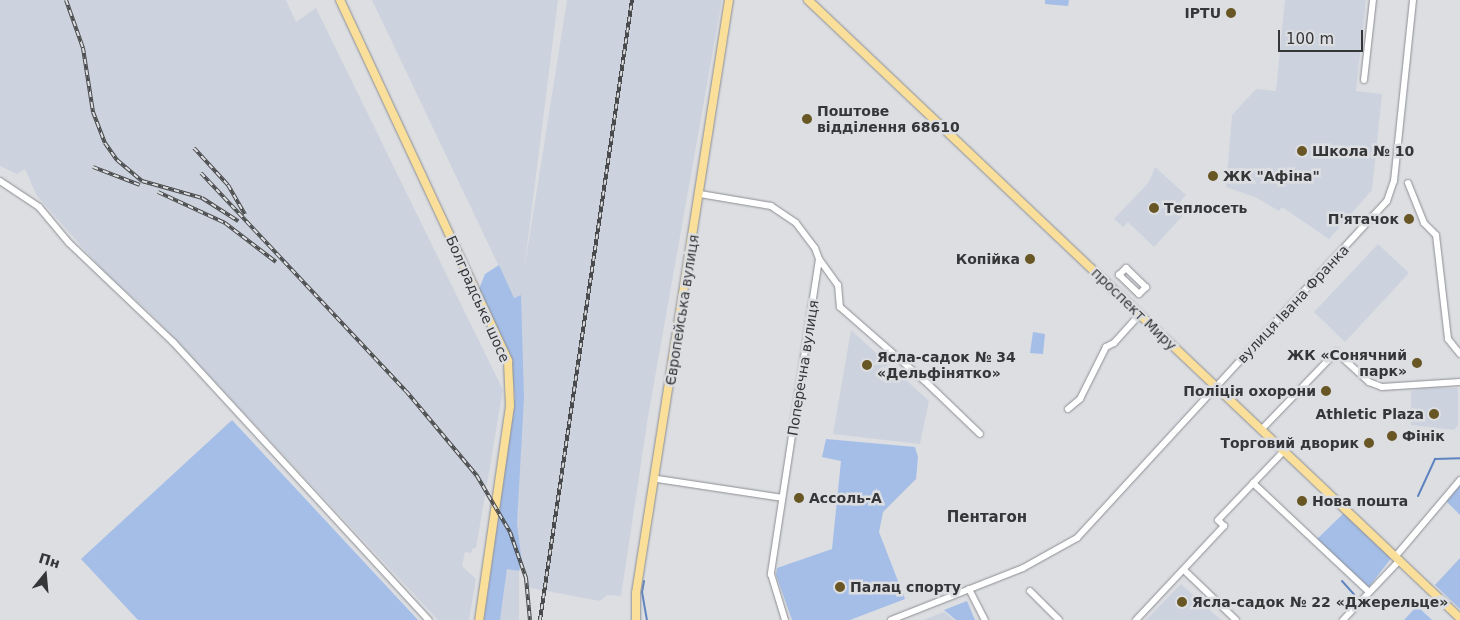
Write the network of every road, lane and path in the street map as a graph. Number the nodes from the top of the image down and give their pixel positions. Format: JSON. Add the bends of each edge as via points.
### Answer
{"nodes":[{"id":1,"x":340,"y":0,"type":"edge"},
{"id":2,"x":729,"y":0,"type":"edge"},
{"id":3,"x":808,"y":0,"type":"edge"},
{"id":4,"x":1373,"y":0,"type":"edge"},
{"id":5,"x":1413,"y":0,"type":"edge"},
{"id":6,"x":1364,"y":80,"type":"dead end"},
{"id":7,"x":0,"y":181,"type":"edge"},
{"id":8,"x":1408,"y":183,"type":"dead end"},
{"id":9,"x":700,"y":194,"type":"junction"},
{"id":10,"x":819,"y":259,"type":"junction"},
{"id":11,"x":1140,"y":314,"type":"junction"},
{"id":12,"x":1460,"y":354,"type":"edge"},
{"id":13,"x":1460,"y":382,"type":"edge"},
{"id":14,"x":1216,"y":388,"type":"junction"},
{"id":15,"x":1068,"y":408,"type":"dead end"},
{"id":16,"x":1261,"y":430,"type":"junction"},
{"id":17,"x":980,"y":434,"type":"dead end"},
{"id":18,"x":1283,"y":452,"type":"junction"},
{"id":19,"x":657,"y":479,"type":"junction"},
{"id":20,"x":1460,"y":480,"type":"edge"},
{"id":21,"x":1253,"y":483,"type":"junction"},
{"id":22,"x":782,"y":498,"type":"junction"},
{"id":23,"x":1397,"y":559,"type":"junction"},
{"id":24,"x":1184,"y":570,"type":"junction"},
{"id":25,"x":969,"y":589,"type":"junction"},
{"id":26,"x":1030,"y":591,"type":"dead end"},
{"id":27,"x":1369,"y":592,"type":"junction"},
{"id":28,"x":1460,"y":618,"type":"edge"},
{"id":29,"x":429,"y":620,"type":"edge"},
{"id":30,"x":479,"y":620,"type":"edge"},
{"id":31,"x":636,"y":620,"type":"edge"},
{"id":32,"x":785,"y":620,"type":"edge"},
{"id":33,"x":891,"y":620,"type":"edge"},
{"id":34,"x":985,"y":620,"type":"edge"},
{"id":35,"x":1059,"y":620,"type":"edge"},
{"id":36,"x":1136,"y":620,"type":"edge"},
{"id":37,"x":1236,"y":620,"type":"edge"},
{"id":38,"x":1343,"y":620,"type":"edge"}],
"edges":[{"from":1,"to":30,"type":"main road","name":"Болградське шосе","via":[[508,361],[510,406]]},
{"from":2,"to":9,"type":"main road","name":"Європейська вулиця"},
{"from":3,"to":11,"type":"main road","name":"проспект Миру"},
{"from":4,"to":6,"type":"street"},
{"from":5,"to":14,"type":"street","name":"вулиця Івана Франка","via":[[1390,195]]},
{"from":7,"to":29,"type":"street","via":[[39,207],[69,243],[173,342]]},
{"from":8,"to":12,"type":"street","via":[[1424,223],[1436,235],[1448,339]]},
{"from":9,"to":10,"type":"street","via":[[771,206],[796,223],[815,248]]},
{"from":9,"to":19,"type":"main road","name":"Європейська вулиця"},
{"from":10,"to":17,"type":"street","via":[[838,285],[840,307]]},
{"from":10,"to":22,"type":"street","name":"Поперечна вулиця"},
{"from":11,"to":14,"type":"main road","name":"проспект Миру"},
{"from":11,"to":15,"type":"street","via":[[1114,343],[1106,347],[1080,399]]},
{"from":13,"to":16,"type":"street","via":[[1382,386],[1369,382],[1336,352]]},
{"from":14,"to":16,"type":"main road","name":"проспект Миру"},
{"from":14,"to":25,"type":"street","name":"вулиця Івана Франка","via":[[1077,538],[1023,568]]},
{"from":16,"to":18,"type":"main road","name":"проспект Миру"},
{"from":18,"to":21,"type":"street"},
{"from":18,"to":23,"type":"main road","name":"проспект Миру"},
{"from":19,"to":22,"type":"street"},
{"from":19,"to":31,"type":"main road","name":"Європейська вулиця","via":[[636,593]]},
{"from":20,"to":23,"type":"street"},
{"from":21,"to":24,"type":"street","via":[[1218,520],[1224,526]]},
{"from":21,"to":27,"type":"street"},
{"from":22,"to":32,"type":"street","name":"Поперечна вулиця","via":[[771,574]]},
{"from":23,"to":27,"type":"street"},
{"from":23,"to":28,"type":"main road","name":"проспект Миру"},
{"from":24,"to":36,"type":"street"},
{"from":24,"to":37,"type":"street"},
{"from":25,"to":33,"type":"street","name":"вулиця Івана Франка"},
{"from":25,"to":34,"type":"street"},
{"from":26,"to":35,"type":"street"},
{"from":27,"to":38,"type":"street"}]}
